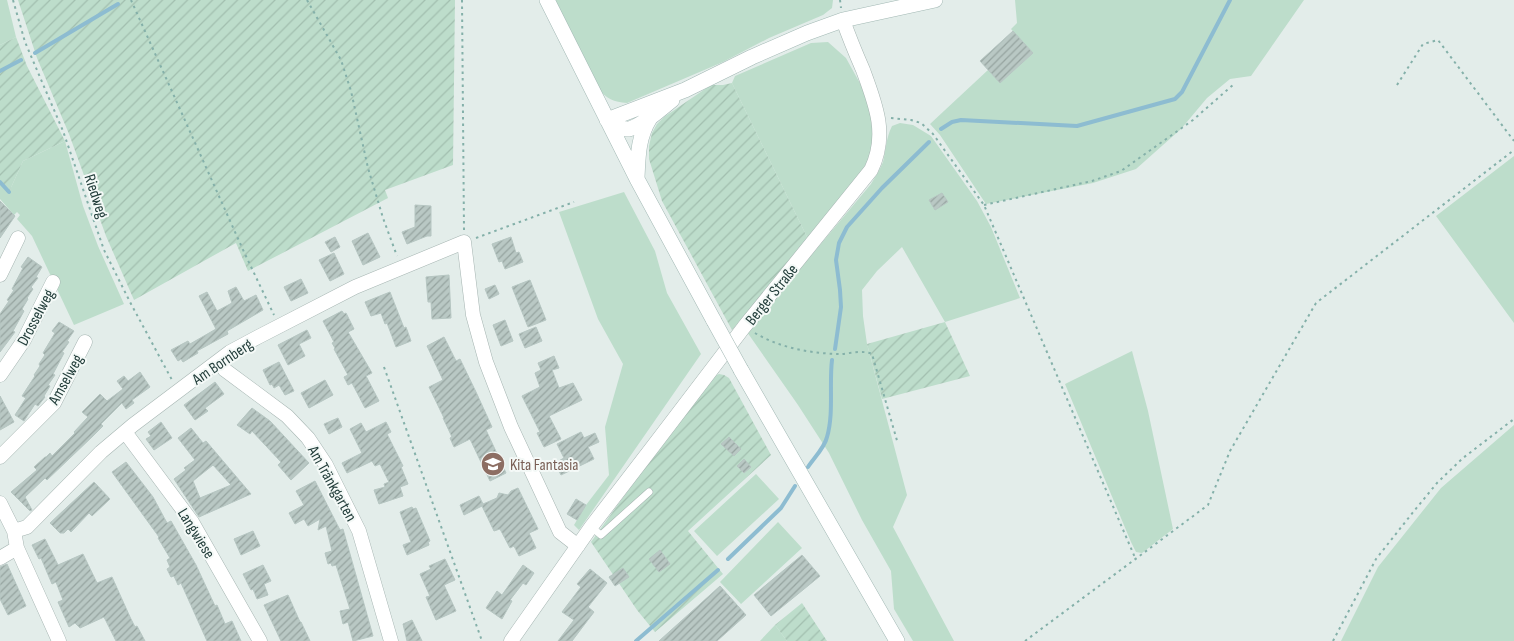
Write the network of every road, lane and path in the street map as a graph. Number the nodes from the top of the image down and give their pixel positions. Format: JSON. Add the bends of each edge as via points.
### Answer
{"nodes":[{"id":1,"x":13,"y":0,"type":"edge"},
{"id":2,"x":131,"y":0,"type":"edge"},
{"id":3,"x":307,"y":0,"type":"edge"},
{"id":4,"x":462,"y":0,"type":"edge"},
{"id":5,"x":546,"y":0,"type":"edge"},
{"id":6,"x":935,"y":0,"type":"edge"},
{"id":7,"x":843,"y":20,"type":"junction"},
{"id":8,"x":1234,"y":84,"type":"dead end"},
{"id":9,"x":1397,"y":84,"type":"dead end"},
{"id":10,"x":685,"y":90,"type":"junction"},
{"id":11,"x":651,"y":117,"type":"junction"},
{"id":12,"x":878,"y":117,"type":"junction"},
{"id":13,"x":607,"y":120,"type":"junction"},
{"id":14,"x":1514,"y":140,"type":"edge"},
{"id":15,"x":1514,"y":150,"type":"edge"},
{"id":16,"x":637,"y":179,"type":"junction"},
{"id":17,"x":574,"y":202,"type":"dead end"},
{"id":18,"x":984,"y":205,"type":"junction"},
{"id":19,"x":18,"y":238,"type":"dead end"},
{"id":20,"x":464,"y":242,"type":"junction"},
{"id":21,"x":401,"y":268,"type":"junction"},
{"id":22,"x":0,"y":275,"type":"edge"},
{"id":23,"x":53,"y":282,"type":"dead end"},
{"id":24,"x":280,"y":326,"type":"junction"},
{"id":25,"x":744,"y":326,"type":"junction"},
{"id":26,"x":85,"y":342,"type":"dead end"},
{"id":27,"x":219,"y":361,"type":"junction"},
{"id":28,"x":384,"y":367,"type":"dead end"},
{"id":29,"x":0,"y":375,"type":"edge"},
{"id":30,"x":178,"y":390,"type":"junction"},
{"id":31,"x":1514,"y":419,"type":"edge"},
{"id":32,"x":125,"y":432,"type":"junction"},
{"id":33,"x":898,"y":444,"type":"dead end"},
{"id":34,"x":0,"y":457,"type":"edge"},
{"id":35,"x":649,"y":492,"type":"dead end"},
{"id":36,"x":0,"y":503,"type":"edge"},
{"id":37,"x":591,"y":528,"type":"junction"},
{"id":38,"x":14,"y":531,"type":"junction"},
{"id":39,"x":578,"y":546,"type":"junction"},
{"id":40,"x":17,"y":548,"type":"junction"},
{"id":41,"x":0,"y":558,"type":"edge"},
{"id":42,"x":1136,"y":560,"type":"junction"},
{"id":43,"x":59,"y":641,"type":"edge"},
{"id":44,"x":260,"y":641,"type":"edge"},
{"id":45,"x":391,"y":641,"type":"edge"},
{"id":46,"x":482,"y":641,"type":"edge"},
{"id":47,"x":511,"y":641,"type":"edge"},
{"id":48,"x":897,"y":641,"type":"edge"},
{"id":49,"x":1026,"y":641,"type":"edge"},
{"id":50,"x":1333,"y":641,"type":"edge"}],
"edges":[{"from":1,"to":30,"type":"path","name":"Riedweg","via":[[25,42],[62,131],[104,250]]},
{"from":2,"to":24,"type":"path"},
{"from":3,"to":21,"type":"path","via":[[341,60],[368,168]]},
{"from":4,"to":20,"type":"path"},
{"from":5,"to":13,"type":"main road"},
{"from":6,"to":7,"type":"main road"},
{"from":7,"to":10,"type":"main road","via":[[775,46]]},
{"from":7,"to":12,"type":"street","name":"Berger Straße"},
{"from":8,"to":18,"type":"path","via":[[1193,120],[1121,171],[1092,181]]},
{"from":9,"to":14,"type":"path","via":[[1423,44],[1438,40]]},
{"from":10,"to":11,"type":"main road"},
{"from":10,"to":13,"type":"main road"},
{"from":11,"to":13,"type":"main road","via":[[629,128]]},
{"from":11,"to":16,"type":"main road","via":[[639,142]]},
{"from":12,"to":18,"type":"path","via":[[921,123],[934,134]]},
{"from":12,"to":25,"type":"street","name":"Berger Straße","via":[[880,143],[871,170]]},
{"from":13,"to":16,"type":"main road"},
{"from":15,"to":42,"type":"path","via":[[1316,303],[1230,451],[1208,505]]},
{"from":16,"to":48,"type":"main road","bridge":true,"via":[[741,370]]},
{"from":17,"to":20,"type":"path"},
{"from":18,"to":42,"type":"path"},
{"from":19,"to":22,"type":"street"},
{"from":20,"to":21,"type":"street","name":"Am Bornberg"},
{"from":20,"to":39,"type":"street","via":[[473,314],[486,362],[511,427],[560,532]]},
{"from":21,"to":24,"type":"street","name":"Am Bornberg","via":[[355,287]]},
{"from":23,"to":29,"type":"street","name":"Drosselweg","via":[[24,340]]},
{"from":24,"to":27,"type":"street","name":"Am Bornberg"},
{"from":25,"to":33,"type":"path","via":[[764,339],[813,352],[872,354]]},
{"from":25,"to":37,"type":"street","name":"Berger Straße"},
{"from":26,"to":34,"type":"street","name":"Amselweg","via":[[54,403]]},
{"from":27,"to":30,"type":"street","name":"Am Bornberg"},
{"from":27,"to":45,"type":"street","name":"Am Tränkgarten","via":[[225,370],[287,416],[323,460],[359,531]]},
{"from":28,"to":46,"type":"path"},
{"from":30,"to":32,"type":"street","name":"Am Bornberg"},
{"from":31,"to":50,"type":"path","via":[[1463,458],[1414,511],[1376,559]]},
{"from":32,"to":38,"type":"street","name":"Am Bornberg","via":[[27,527]]},
{"from":32,"to":44,"type":"street","name":"Langwiese","via":[[192,522]]},
{"from":35,"to":37,"type":"lane","via":[[601,535]]},
{"from":36,"to":38,"type":"street"},
{"from":37,"to":39,"type":"street","name":"Berger Straße"},
{"from":38,"to":40,"type":"street"},
{"from":39,"to":47,"type":"street","name":"Berger Straße"},
{"from":40,"to":41,"type":"street"},
{"from":40,"to":43,"type":"street"},
{"from":42,"to":49,"type":"path"}]}
